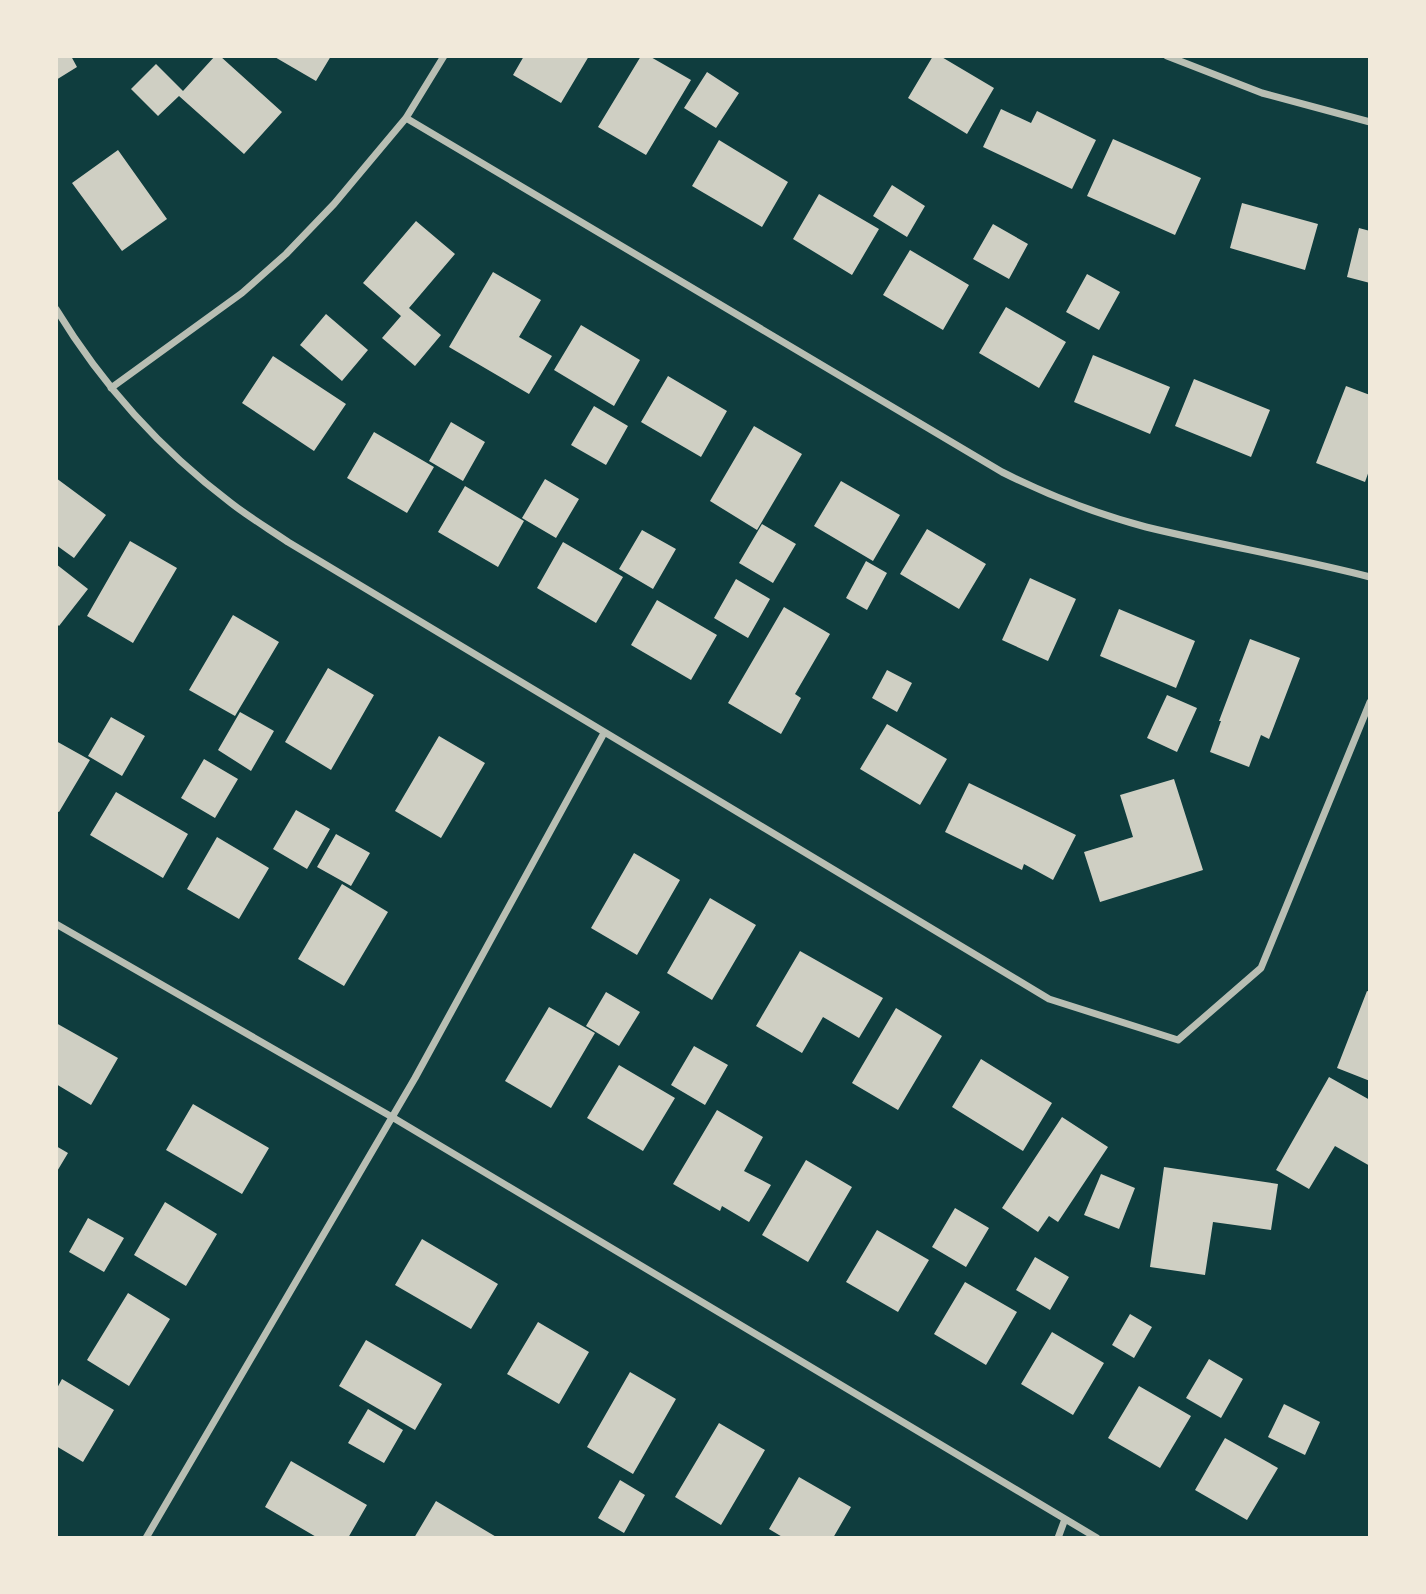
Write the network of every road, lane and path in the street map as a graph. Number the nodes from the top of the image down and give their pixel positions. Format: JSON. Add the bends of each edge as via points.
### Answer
{"nodes":[{"id":1,"x":444,"y":56,"type":"edge"},
{"id":2,"x":1167,"y":56,"type":"edge"},
{"id":3,"x":406,"y":118,"type":"junction"},
{"id":4,"x":1370,"y":122,"type":"edge"},
{"id":5,"x":56,"y":309,"type":"edge"},
{"id":6,"x":111,"y":388,"type":"junction"},
{"id":7,"x":1370,"y":577,"type":"edge"},
{"id":8,"x":1370,"y":702,"type":"edge"},
{"id":9,"x":604,"y":733,"type":"junction"},
{"id":10,"x":56,"y":924,"type":"edge"},
{"id":11,"x":392,"y":1117,"type":"junction"},
{"id":12,"x":1065,"y":1520,"type":"junction"},
{"id":13,"x":146,"y":1538,"type":"edge"},
{"id":14,"x":1058,"y":1538,"type":"edge"},
{"id":15,"x":1097,"y":1538,"type":"edge"}],
"edges":[{"from":1,"to":3,"type":"street"},
{"from":2,"to":4,"type":"street","via":[[1262,93]]},
{"from":3,"to":6,"type":"street","via":[[286,254],[242,293]]},
{"from":3,"to":7,"type":"street","via":[[1029,485],[1145,526]]},
{"from":5,"to":6,"type":"street"},
{"from":6,"to":9,"type":"street","via":[[190,469],[230,502],[288,542]]},
{"from":8,"to":9,"type":"street","via":[[1261,968],[1178,1040],[1049,999]]},
{"from":9,"to":11,"type":"street"},
{"from":10,"to":11,"type":"street"},
{"from":11,"to":12,"type":"street"},
{"from":11,"to":13,"type":"street"},
{"from":12,"to":14,"type":"street"},
{"from":12,"to":15,"type":"street"}]}
